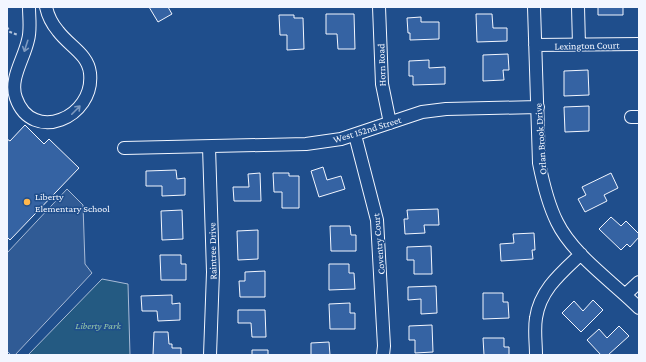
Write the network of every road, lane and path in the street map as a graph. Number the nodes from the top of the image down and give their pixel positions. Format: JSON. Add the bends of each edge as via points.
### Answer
{"nodes":[{"id":1,"x":29,"y":7,"type":"edge"},
{"id":2,"x":46,"y":7,"type":"edge"},
{"id":3,"x":380,"y":7,"type":"edge"},
{"id":4,"x":534,"y":7,"type":"edge"},
{"id":5,"x":578,"y":7,"type":"edge"},
{"id":6,"x":639,"y":44,"type":"edge"},
{"id":7,"x":535,"y":45,"type":"junction"},
{"id":8,"x":579,"y":45,"type":"junction"},
{"id":9,"x":538,"y":107,"type":"junction"},
{"id":10,"x":390,"y":122,"type":"junction"},
{"id":11,"x":354,"y":135,"type":"junction"},
{"id":12,"x":209,"y":147,"type":"junction"},
{"id":13,"x":124,"y":148,"type":"dead end"},
{"id":14,"x":581,"y":254,"type":"junction"},
{"id":15,"x":639,"y":282,"type":"edge"},
{"id":16,"x":626,"y":294,"type":"junction"},
{"id":17,"x":639,"y":308,"type":"edge"},
{"id":18,"x":210,"y":355,"type":"edge"},
{"id":19,"x":383,"y":355,"type":"edge"},
{"id":20,"x":536,"y":355,"type":"edge"}],
"edges":[{"from":1,"to":2,"type":"street","one_way":true,"via":[[28,40],[14,85],[15,98],[26,114],[40,121],[55,122],[63,120],[80,106],[89,90],[90,74],[89,65],[84,57],[58,32]]},
{"from":3,"to":10,"type":"street","name":"Horn Road","via":[[382,84]]},
{"from":4,"to":7,"type":"street","name":"Orlan Brook Drive"},
{"from":5,"to":8,"type":"street"},
{"from":6,"to":8,"type":"street","name":"Lexington Court"},
{"from":7,"to":8,"type":"street","name":"Lexington Court"},
{"from":7,"to":9,"type":"street","name":"Orlan Brook Drive"},
{"from":9,"to":10,"type":"street","name":"West 152nd Street","via":[[446,109],[422,112]]},
{"from":9,"to":14,"type":"street","name":"Orlan Brook Drive","via":[[539,163],[544,186],[557,222]]},
{"from":10,"to":11,"type":"street","name":"West 152nd Street"},
{"from":11,"to":12,"type":"street","name":"West 152nd Street","via":[[306,144]]},
{"from":11,"to":19,"type":"street","name":"Coventry Court","via":[[374,206],[379,236]]},
{"from":12,"to":13,"type":"street","name":"West 152nd Street"},
{"from":12,"to":18,"type":"street","name":"Raintree Drive","via":[[213,272]]},
{"from":14,"to":16,"type":"street","name":"Orlan Brook Drive"},
{"from":14,"to":20,"type":"street","via":[[543,294],[535,320]]},
{"from":15,"to":16,"type":"street"},
{"from":16,"to":17,"type":"street","name":"Orlan Brook Drive"}]}
